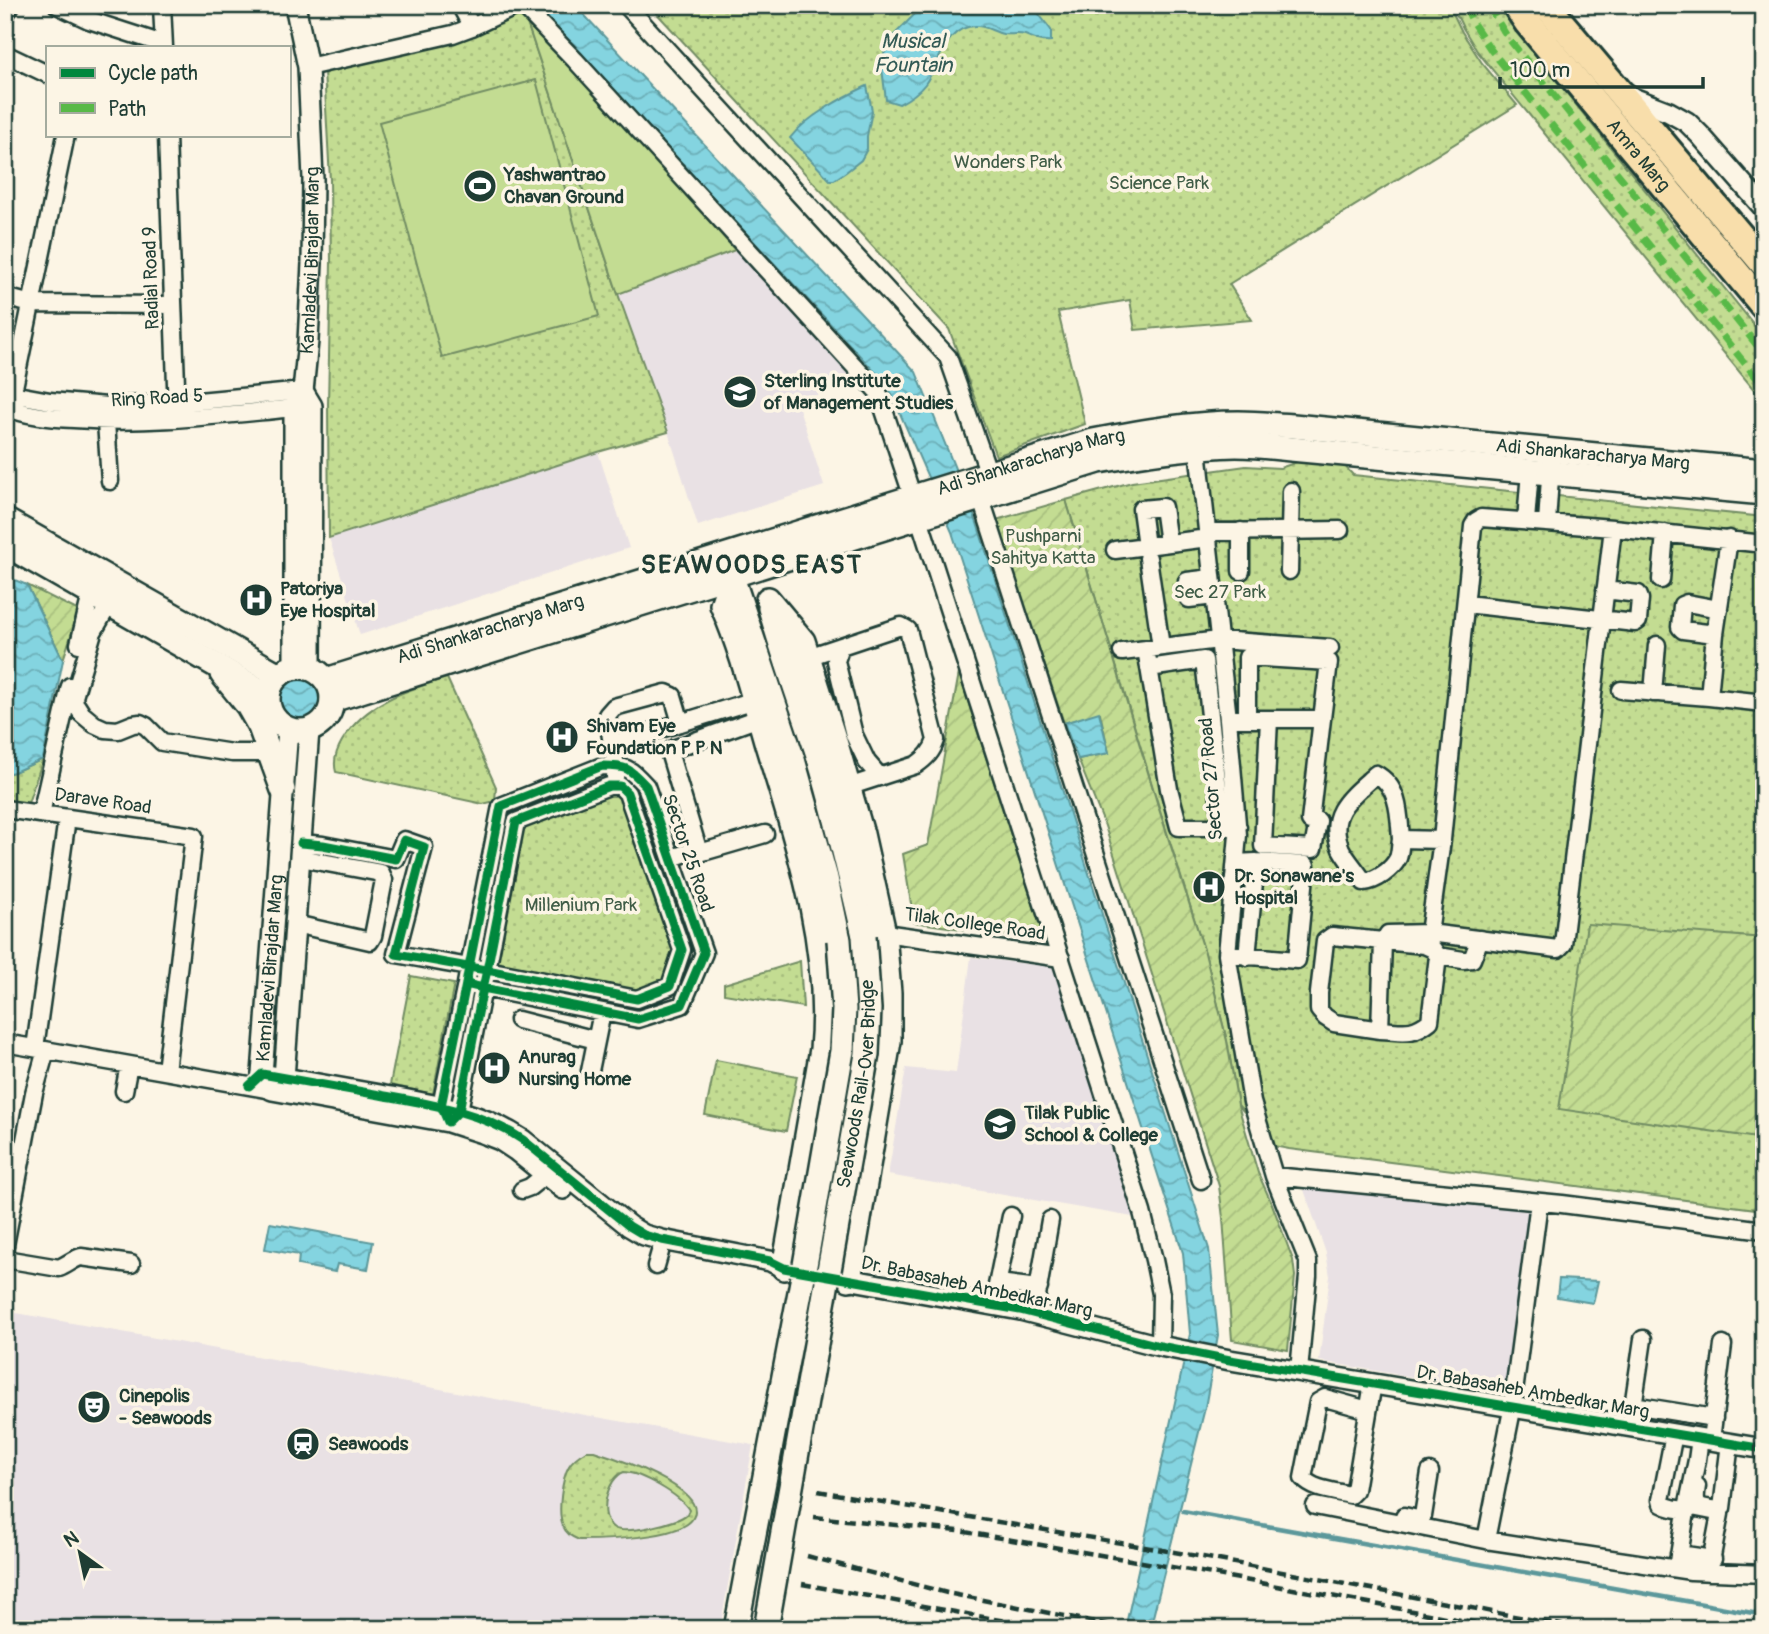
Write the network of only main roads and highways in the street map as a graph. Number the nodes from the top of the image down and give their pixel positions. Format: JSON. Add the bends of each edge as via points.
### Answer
{"nodes":[{"id":1,"x":1516,"y":5,"type":"edge"},
{"id":2,"x":1546,"y":5,"type":"edge"},
{"id":3,"x":1764,"y":264,"type":"edge"},
{"id":4,"x":1764,"y":306,"type":"edge"},
{"id":5,"x":1544,"y":465,"type":"junction"},
{"id":6,"x":1757,"y":468,"type":"edge"},
{"id":7,"x":1764,"y":494,"type":"edge"},
{"id":8,"x":5,"y":520,"type":"edge"},
{"id":9,"x":5,"y":544,"type":"edge"},
{"id":10,"x":755,"y":558,"type":"junction"},
{"id":11,"x":729,"y":566,"type":"junction"},
{"id":12,"x":768,"y":599,"type":"junction"},
{"id":13,"x":213,"y":663,"type":"junction"},
{"id":14,"x":302,"y":681,"type":"junction"},
{"id":15,"x":283,"y":790,"type":"road end"},
{"id":16,"x":874,"y":934,"type":"junction"},
{"id":17,"x":784,"y":1268,"type":"road end"},
{"id":18,"x":849,"y":1279,"type":"road end"},
{"id":19,"x":736,"y":1629,"type":"edge"},
{"id":20,"x":766,"y":1629,"type":"edge"}],
"edges":[{"from":1,"to":4,"type":"highway","name":"Amra Marg"},
{"from":2,"to":3,"type":"highway","name":"Amra Marg"},
{"from":5,"to":6,"type":"main road","name":"Adi Shankaracharya Marg"},
{"from":5,"to":7,"type":"main road","name":"Adi Shankaracharya Marg"},
{"from":5,"to":10,"type":"main road","name":"Adi Shankaracharya Marg","via":[[1293,426],[1239,423],[1197,436],[1144,432],[1093,441],[979,489]]},
{"from":8,"to":14,"type":"main road"},
{"from":9,"to":13,"type":"main road"},
{"from":10,"to":11,"type":"main road","name":"Adi Shankaracharya Marg"},
{"from":10,"to":12,"type":"main road","name":"Seawoods Rail-Over Bridge"},
{"from":11,"to":14,"type":"main road","name":"Adi Shankaracharya Marg"},
{"from":11,"to":17,"type":"main road","via":[[722,604],[806,883],[819,943],[824,1002],[822,1049]]},
{"from":11,"to":19,"type":"main road","name":"Seawoods Rail-Over Bridge","bridge":true,"via":[[794,763],[826,878],[839,940],[844,1009],[842,1051],[804,1271]]},
{"from":12,"to":16,"type":"main road","name":"Seawoods Rail-Over Bridge"},
{"from":12,"to":16,"type":"main road","via":[[803,640],[871,869]]},
{"from":13,"to":14,"type":"main road"},
{"from":13,"to":15,"type":"main road","via":[[260,727]]},
{"from":14,"to":14,"type":"main road","via":[[269,705],[279,723],[299,729],[323,722],[331,708]]},
{"from":16,"to":18,"type":"main road","via":[[889,993],[889,1041]]},
{"from":16,"to":20,"type":"main road","name":"Seawoods Rail-Over Bridge","bridge":true,"via":[[867,1054]]}]}
